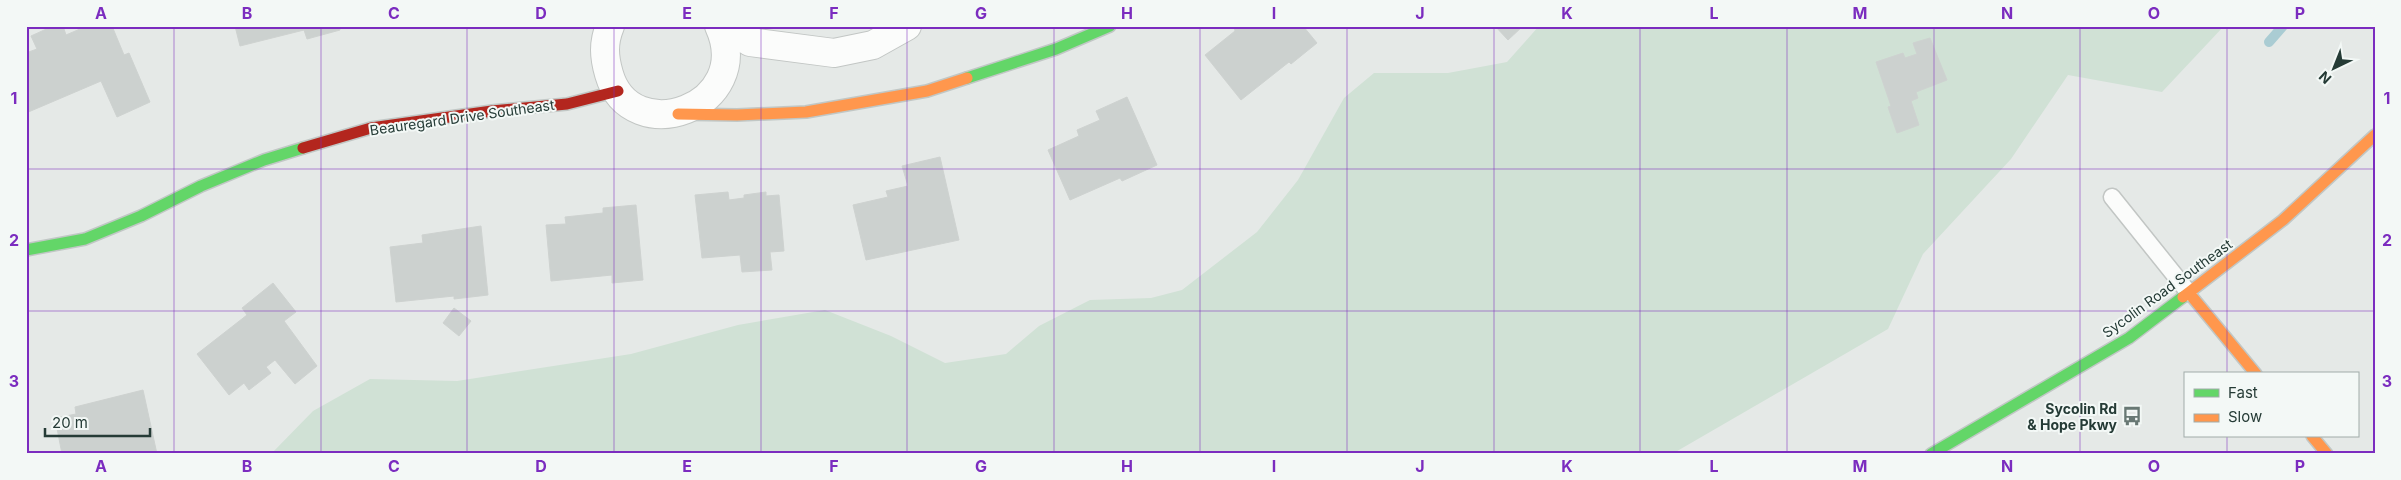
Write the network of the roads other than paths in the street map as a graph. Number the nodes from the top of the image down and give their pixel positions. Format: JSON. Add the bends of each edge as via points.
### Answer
{"nodes":[{"id":1,"x":719,"y":26,"type":"edge"},
{"id":2,"x":724,"y":26,"type":"edge"},
{"id":3,"x":907,"y":26,"type":"edge"},
{"id":4,"x":1110,"y":26,"type":"edge"},
{"id":5,"x":607,"y":29,"type":"edge"},
{"id":6,"x":618,"y":91,"type":"junction"},
{"id":7,"x":678,"y":114,"type":"junction"},
{"id":8,"x":2375,"y":135,"type":"edge"},
{"id":9,"x":2112,"y":197,"type":"dead end"},
{"id":10,"x":26,"y":250,"type":"edge"},
{"id":11,"x":2189,"y":293,"type":"junction"},
{"id":12,"x":2254,"y":372,"type":"edge"},
{"id":13,"x":2314,"y":438,"type":"edge"},
{"id":14,"x":1931,"y":454,"type":"edge"},
{"id":15,"x":2327,"y":454,"type":"edge"}],
"edges":[{"from":1,"to":7,"type":"street","via":[[726,50],[724,70],[714,90],[699,105]]},
{"from":2,"to":3,"type":"street","via":[[750,42],[834,53],[873,45]]},
{"from":4,"to":7,"type":"street","via":[[1056,48],[927,91],[806,112]]},
{"from":5,"to":6,"type":"street","via":[[604,57],[611,83]]},
{"from":6,"to":7,"type":"street","via":[[638,109]]},
{"from":6,"to":10,"type":"street","name":"Beauregard Drive Southeast","via":[[566,104],[371,128],[264,160],[85,239]]},
{"from":8,"to":11,"type":"street","name":"Sycolin Road Southeast","via":[[2283,220]]},
{"from":9,"to":11,"type":"lane"},
{"from":11,"to":12,"type":"street"},
{"from":11,"to":14,"type":"street","name":"Sycolin Road Southeast","via":[[2128,338]]},
{"from":13,"to":15,"type":"street"}]}
